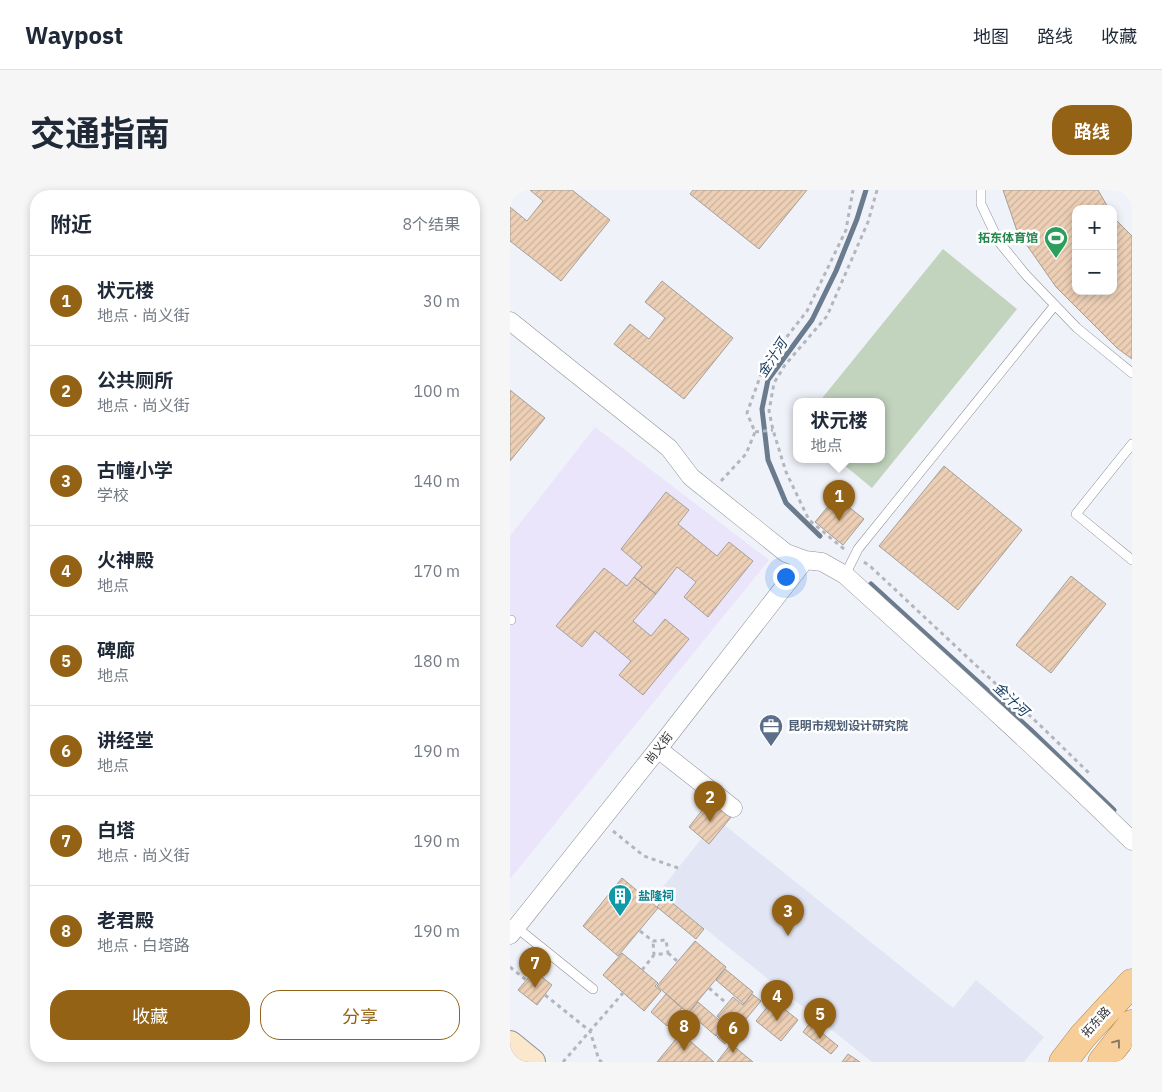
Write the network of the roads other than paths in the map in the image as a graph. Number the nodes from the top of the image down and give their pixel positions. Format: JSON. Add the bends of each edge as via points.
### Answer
{"nodes":[{"id":1,"x":980,"y":190,"type":"edge"},
{"id":2,"x":1055,"y":305,"type":"junction"},
{"id":3,"x":510,"y":321,"type":"edge"},
{"id":4,"x":1132,"y":373,"type":"edge"},
{"id":5,"x":1132,"y":444,"type":"edge"},
{"id":6,"x":805,"y":560,"type":"junction"},
{"id":7,"x":1132,"y":560,"type":"edge"},
{"id":8,"x":845,"y":575,"type":"junction"},
{"id":9,"x":658,"y":749,"type":"junction"},
{"id":10,"x":733,"y":808,"type":"dead end"},
{"id":11,"x":1132,"y":841,"type":"edge"},
{"id":12,"x":513,"y":931,"type":"edge"},
{"id":13,"x":1132,"y":983,"type":"edge"},
{"id":14,"x":593,"y":989,"type":"dead end"},
{"id":15,"x":1132,"y":1024,"type":"edge"},
{"id":16,"x":510,"y":1044,"type":"edge"},
{"id":17,"x":532,"y":1062,"type":"edge"},
{"id":18,"x":1063,"y":1062,"type":"edge"},
{"id":19,"x":1102,"y":1062,"type":"edge"}],
"edges":[{"from":1,"to":2,"type":"lane","via":[[982,204],[999,242]]},
{"from":2,"to":4,"type":"lane"},
{"from":2,"to":8,"type":"lane","via":[[858,549]]},
{"from":3,"to":6,"type":"street","via":[[669,448],[691,477],[786,553]]},
{"from":5,"to":7,"type":"lane","via":[[1076,514]]},
{"from":6,"to":8,"type":"street","via":[[822,562]]},
{"from":6,"to":9,"type":"street","name":"尚义街"},
{"from":8,"to":11,"type":"street","via":[[1012,726]]},
{"from":9,"to":10,"type":"street"},
{"from":9,"to":12,"type":"street","name":"尚义街"},
{"from":12,"to":14,"type":"lane"},
{"from":13,"to":18,"type":"main road","name":"拓东路"},
{"from":19,"to":15,"type":"main road","one_way":true},
{"from":16,"to":17,"type":"main road"}]}
